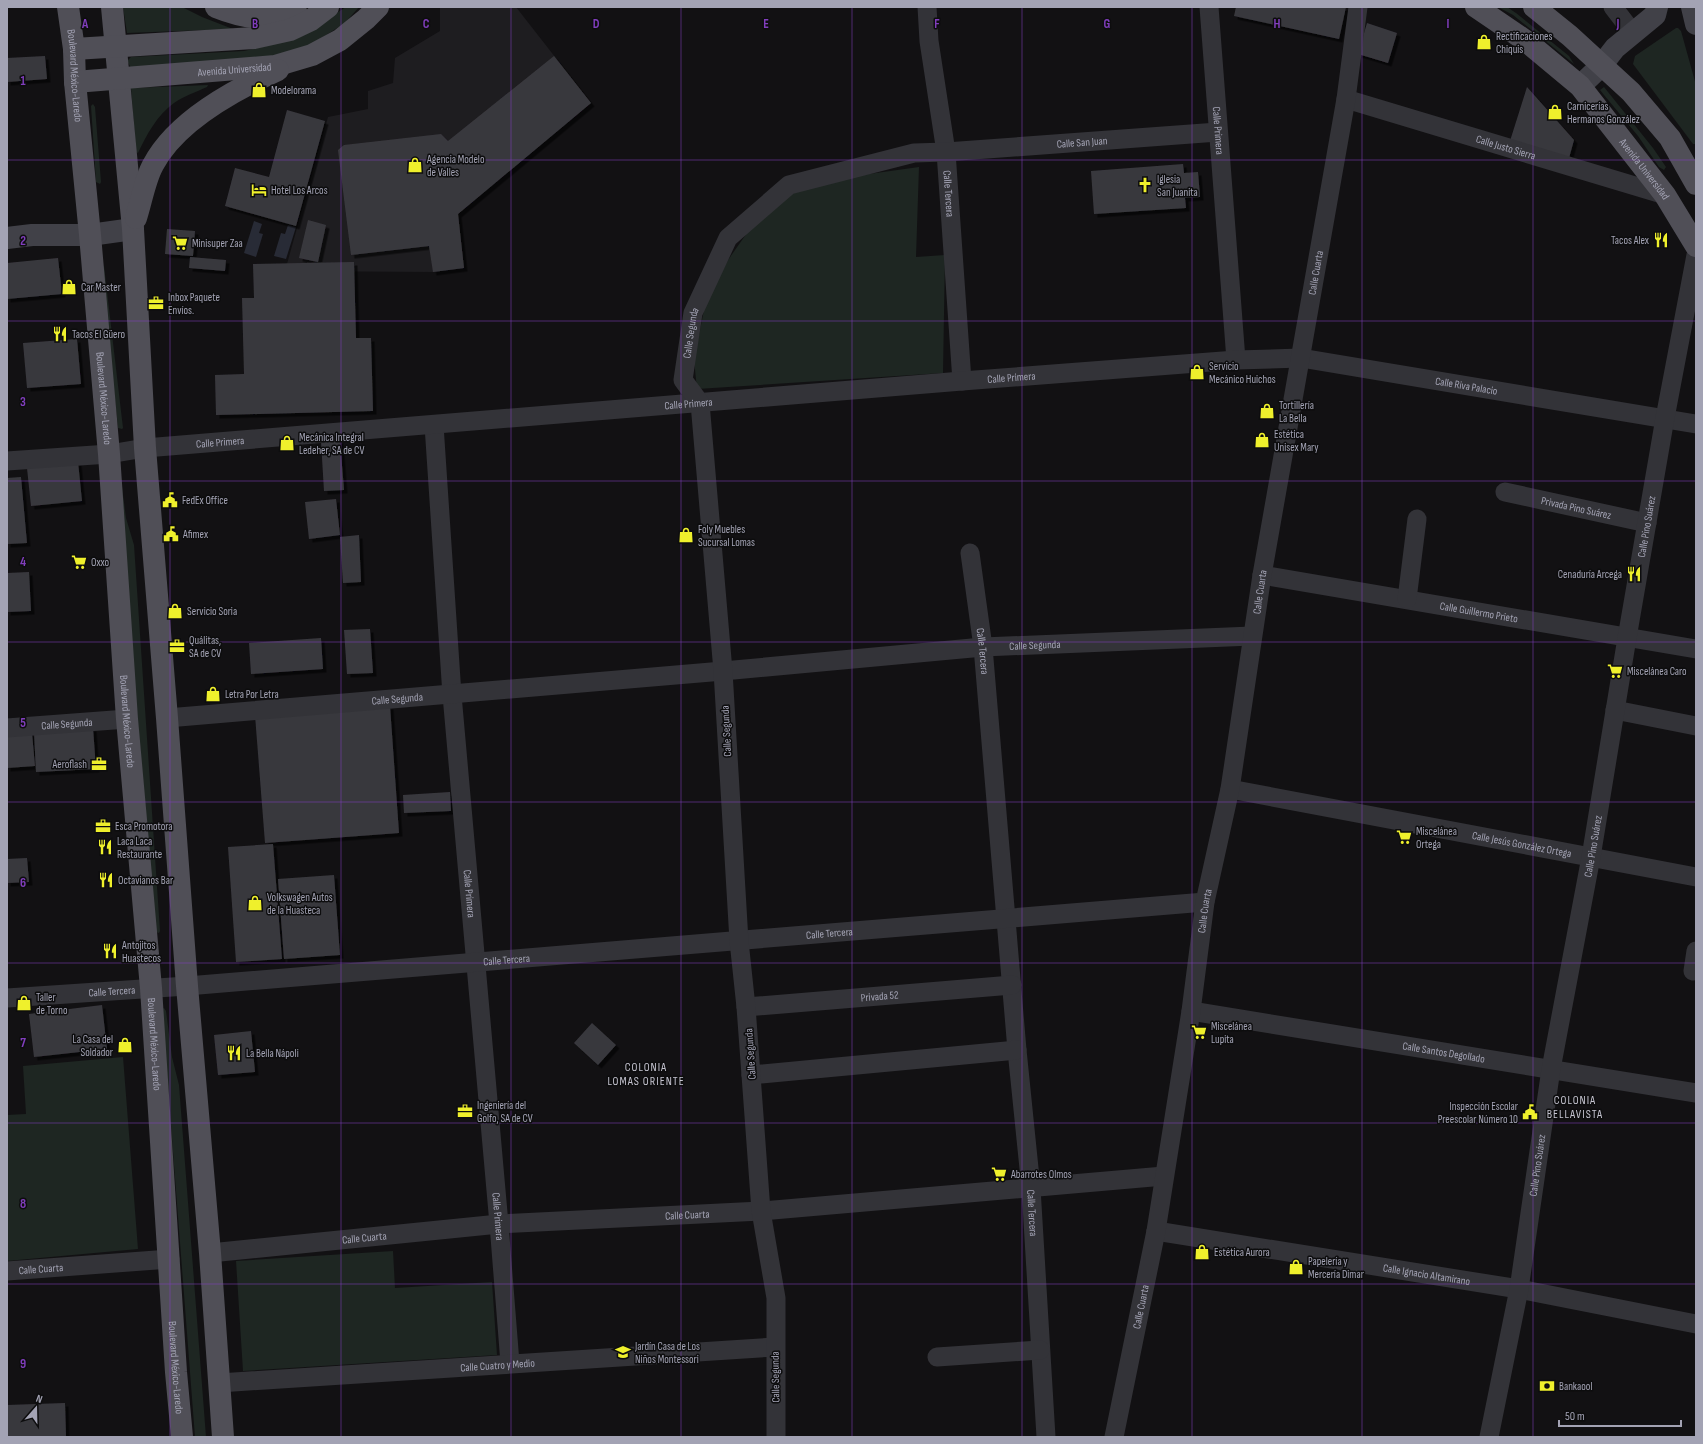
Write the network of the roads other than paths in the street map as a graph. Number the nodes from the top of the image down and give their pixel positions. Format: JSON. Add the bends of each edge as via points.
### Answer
{"nodes":[{"id":1,"x":68,"y":7,"type":"edge"},
{"id":2,"x":112,"y":7,"type":"edge"},
{"id":3,"x":216,"y":7,"type":"edge"},
{"id":4,"x":322,"y":7,"type":"edge"},
{"id":5,"x":328,"y":7,"type":"edge"},
{"id":6,"x":378,"y":7,"type":"edge"},
{"id":7,"x":927,"y":7,"type":"edge"},
{"id":8,"x":1209,"y":7,"type":"edge"},
{"id":9,"x":1358,"y":7,"type":"edge"},
{"id":10,"x":1476,"y":7,"type":"edge"},
{"id":11,"x":1534,"y":7,"type":"edge"},
{"id":12,"x":1613,"y":7,"type":"edge"},
{"id":13,"x":1657,"y":7,"type":"edge"},
{"id":14,"x":1692,"y":7,"type":"edge"},
{"id":15,"x":1696,"y":24,"type":"edge"},
{"id":16,"x":1633,"y":33,"type":"junction"},
{"id":17,"x":116,"y":47,"type":"junction"},
{"id":18,"x":74,"y":49,"type":"junction"},
{"id":19,"x":312,"y":54,"type":"junction"},
{"id":20,"x":1601,"y":66,"type":"junction"},
{"id":21,"x":120,"y":78,"type":"junction"},
{"id":22,"x":75,"y":82,"type":"junction"},
{"id":23,"x":1580,"y":86,"type":"junction"},
{"id":24,"x":1346,"y":99,"type":"junction"},
{"id":25,"x":1218,"y":132,"type":"junction"},
{"id":26,"x":946,"y":152,"type":"junction"},
{"id":27,"x":1696,"y":184,"type":"edge"},
{"id":28,"x":1665,"y":195,"type":"junction"},
{"id":29,"x":133,"y":229,"type":"junction"},
{"id":30,"x":90,"y":235,"type":"junction"},
{"id":31,"x":7,"y":238,"type":"edge"},
{"id":32,"x":1696,"y":246,"type":"edge"},
{"id":33,"x":1696,"y":255,"type":"edge"},
{"id":34,"x":1301,"y":358,"type":"junction"},
{"id":35,"x":1236,"y":360,"type":"junction"},
{"id":36,"x":962,"y":381,"type":"junction"},
{"id":37,"x":700,"y":403,"type":"junction"},
{"id":38,"x":1665,"y":418,"type":"junction"},
{"id":39,"x":1696,"y":424,"type":"edge"},
{"id":40,"x":434,"y":425,"type":"junction"},
{"id":41,"x":145,"y":448,"type":"junction"},
{"id":42,"x":109,"y":454,"type":"junction"},
{"id":43,"x":7,"y":461,"type":"edge"},
{"id":44,"x":1505,"y":492,"type":"dead end"},
{"id":45,"x":1417,"y":519,"type":"dead end"},
{"id":46,"x":1647,"y":522,"type":"junction"},
{"id":47,"x":970,"y":553,"type":"dead end"},
{"id":48,"x":1262,"y":575,"type":"junction"},
{"id":49,"x":1407,"y":599,"type":"junction"},
{"id":50,"x":1252,"y":636,"type":"junction"},
{"id":51,"x":1627,"y":638,"type":"junction"},
{"id":52,"x":983,"y":647,"type":"junction"},
{"id":53,"x":1696,"y":649,"type":"edge"},
{"id":54,"x":723,"y":671,"type":"junction"},
{"id":55,"x":452,"y":694,"type":"junction"},
{"id":56,"x":1615,"y":710,"type":"junction"},
{"id":57,"x":167,"y":718,"type":"junction"},
{"id":58,"x":126,"y":719,"type":"junction"},
{"id":59,"x":1696,"y":726,"type":"edge"},
{"id":60,"x":7,"y":728,"type":"edge"},
{"id":61,"x":1230,"y":789,"type":"junction"},
{"id":62,"x":1592,"y":857,"type":"junction"},
{"id":63,"x":1696,"y":877,"type":"edge"},
{"id":64,"x":1205,"y":902,"type":"junction"},
{"id":65,"x":1005,"y":918,"type":"junction"},
{"id":66,"x":739,"y":940,"type":"junction"},
{"id":67,"x":1696,"y":951,"type":"edge"},
{"id":68,"x":476,"y":962,"type":"junction"},
{"id":69,"x":1693,"y":971,"type":"dead end"},
{"id":70,"x":1012,"y":984,"type":"junction"},
{"id":71,"x":187,"y":986,"type":"junction"},
{"id":72,"x":151,"y":988,"type":"junction"},
{"id":73,"x":7,"y":998,"type":"edge"},
{"id":74,"x":746,"y":1008,"type":"junction"},
{"id":75,"x":1191,"y":1011,"type":"junction"},
{"id":76,"x":1017,"y":1050,"type":"junction"},
{"id":77,"x":1551,"y":1069,"type":"junction"},
{"id":78,"x":751,"y":1075,"type":"junction"},
{"id":79,"x":1696,"y":1094,"type":"edge"},
{"id":80,"x":1164,"y":1176,"type":"junction"},
{"id":81,"x":1031,"y":1188,"type":"junction"},
{"id":82,"x":761,"y":1211,"type":"junction"},
{"id":83,"x":499,"y":1224,"type":"junction"},
{"id":84,"x":1156,"y":1231,"type":"junction"},
{"id":85,"x":210,"y":1253,"type":"junction"},
{"id":86,"x":170,"y":1259,"type":"junction"},
{"id":87,"x":7,"y":1270,"type":"edge"},
{"id":88,"x":1519,"y":1289,"type":"junction"},
{"id":89,"x":1696,"y":1324,"type":"edge"},
{"id":90,"x":775,"y":1347,"type":"junction"},
{"id":91,"x":1040,"y":1350,"type":"junction"},
{"id":92,"x":937,"y":1357,"type":"dead end"},
{"id":93,"x":510,"y":1363,"type":"junction"},
{"id":94,"x":219,"y":1383,"type":"junction"},
{"id":95,"x":182,"y":1437,"type":"edge"},
{"id":96,"x":223,"y":1437,"type":"edge"},
{"id":97,"x":776,"y":1437,"type":"edge"},
{"id":98,"x":1046,"y":1437,"type":"edge"},
{"id":99,"x":1114,"y":1437,"type":"edge"},
{"id":100,"x":1489,"y":1437,"type":"edge"}],
"edges":[{"from":1,"to":18,"type":"main road","name":"Boulevard México-Laredo"},
{"from":2,"to":17,"type":"main road"},
{"from":3,"to":4,"type":"main road","via":[[262,19],[286,18]]},
{"from":5,"to":17,"type":"main road","via":[[311,20],[290,30],[254,38]]},
{"from":6,"to":19,"type":"main road","name":"Avenida Universidad","via":[[340,40]]},
{"from":7,"to":26,"type":"street","name":"Calle Tercera","via":[[929,41]]},
{"from":8,"to":25,"type":"street","name":"Calle Primera"},
{"from":9,"to":24,"type":"street","name":"Calle Cuarta"},
{"from":10,"to":23,"type":"main road","name":"Avenida Universidad","via":[[1526,41]]},
{"from":11,"to":20,"type":"main road","via":[[1570,36]]},
{"from":12,"to":16,"type":"street"},
{"from":13,"to":16,"type":"main road","via":[[1655,15]]},
{"from":14,"to":15,"type":"main road"},
{"from":16,"to":20,"type":"main road","via":[[1615,48]]},
{"from":17,"to":18,"type":"main road"},
{"from":17,"to":21,"type":"main road"},
{"from":18,"to":22,"type":"main road","name":"Boulevard México-Laredo"},
{"from":19,"to":21,"type":"main road","name":"Avenida Universidad","via":[[275,66]]},
{"from":19,"to":29,"type":"main road","via":[[265,76],[203,111],[184,126],[166,145],[152,166]]},
{"from":20,"to":23,"type":"main road"},
{"from":20,"to":27,"type":"main road","via":[[1631,92],[1670,138]]},
{"from":21,"to":22,"type":"main road","name":"Avenida Universidad"},
{"from":21,"to":29,"type":"main road"},
{"from":22,"to":30,"type":"main road","name":"Boulevard México-Laredo"},
{"from":23,"to":28,"type":"main road","name":"Avenida Universidad"},
{"from":24,"to":28,"type":"street","name":"Calle Justo Sierra"},
{"from":24,"to":34,"type":"street","name":"Calle Cuarta"},
{"from":25,"to":26,"type":"street","name":"Calle San Juan"},
{"from":25,"to":35,"type":"street","name":"Calle Primera"},
{"from":26,"to":36,"type":"street","name":"Calle Tercera"},
{"from":26,"to":37,"type":"street","name":"Calle Segunda","via":[[914,153],[788,185],[728,238],[693,313],[682,380]]},
{"from":28,"to":32,"type":"main road","name":"Avenida Universidad"},
{"from":29,"to":30,"type":"main road"},
{"from":29,"to":41,"type":"main road"},
{"from":30,"to":31,"type":"main road","via":[[32,235]]},
{"from":30,"to":42,"type":"main road","name":"Boulevard México-Laredo"},
{"from":33,"to":38,"type":"street","name":"Calle Pino Suárez"},
{"from":34,"to":35,"type":"street","name":"Calle Riva Palacio"},
{"from":34,"to":38,"type":"street","name":"Calle Riva Palacio"},
{"from":34,"to":48,"type":"street","name":"Calle Cuarta"},
{"from":35,"to":36,"type":"street","name":"Calle Primera"},
{"from":36,"to":37,"type":"street","name":"Calle Primera"},
{"from":37,"to":40,"type":"street","name":"Calle Primera"},
{"from":37,"to":54,"type":"street","name":"Calle Segunda"},
{"from":38,"to":39,"type":"street","name":"Calle Riva Palacio"},
{"from":38,"to":46,"type":"street","name":"Calle Pino Suárez"},
{"from":40,"to":41,"type":"street","name":"Calle Primera"},
{"from":40,"to":55,"type":"street","name":"Calle Primera"},
{"from":41,"to":42,"type":"street","name":"Calle Primera"},
{"from":41,"to":57,"type":"main road"},
{"from":42,"to":43,"type":"street","name":"Calle Primera"},
{"from":42,"to":58,"type":"main road","name":"Boulevard México-Laredo"},
{"from":44,"to":46,"type":"street","name":"Privada Pino Suárez"},
{"from":45,"to":49,"type":"street"},
{"from":46,"to":51,"type":"street","name":"Calle Pino Suárez"},
{"from":47,"to":52,"type":"street","name":"Calle Tercera"},
{"from":48,"to":49,"type":"street","name":"Calle Guillermo Prieto"},
{"from":48,"to":50,"type":"street","name":"Calle Cuarta"},
{"from":49,"to":51,"type":"street","name":"Calle Guillermo Prieto"},
{"from":50,"to":52,"type":"street","name":"Calle Segunda"},
{"from":50,"to":61,"type":"street","name":"Calle Cuarta"},
{"from":51,"to":53,"type":"street","name":"Calle Guillermo Prieto"},
{"from":51,"to":56,"type":"street","name":"Calle Pino Suárez"},
{"from":52,"to":54,"type":"street","name":"Calle Segunda"},
{"from":52,"to":65,"type":"street","name":"Calle Tercera"},
{"from":54,"to":55,"type":"street","name":"Calle Segunda"},
{"from":54,"to":66,"type":"street","name":"Calle Segunda"},
{"from":55,"to":57,"type":"street","name":"Calle Segunda"},
{"from":55,"to":68,"type":"street","name":"Calle Primera"},
{"from":56,"to":59,"type":"street"},
{"from":56,"to":62,"type":"street","name":"Calle Pino Suárez"},
{"from":57,"to":71,"type":"main road"},
{"from":58,"to":60,"type":"street","name":"Calle Segunda"},
{"from":58,"to":72,"type":"main road","name":"Boulevard México-Laredo"},
{"from":61,"to":62,"type":"street","name":"Calle Jesús González Ortega"},
{"from":61,"to":64,"type":"street","name":"Calle Cuarta"},
{"from":62,"to":63,"type":"street","name":"Calle Jesús González Ortega"},
{"from":62,"to":77,"type":"street","name":"Calle Pino Suárez"},
{"from":64,"to":65,"type":"street","name":"Calle Tercera"},
{"from":64,"to":75,"type":"street","name":"Calle Cuarta"},
{"from":65,"to":66,"type":"street","name":"Calle Tercera"},
{"from":65,"to":70,"type":"street","name":"Calle Tercera"},
{"from":66,"to":68,"type":"street","name":"Calle Tercera"},
{"from":66,"to":74,"type":"street","name":"Calle Segunda"},
{"from":67,"to":69,"type":"street"},
{"from":68,"to":71,"type":"street","name":"Calle Tercera"},
{"from":68,"to":83,"type":"street","name":"Calle Primera"},
{"from":70,"to":74,"type":"street","name":"Privada 52"},
{"from":70,"to":76,"type":"street","name":"Calle Tercera"},
{"from":71,"to":72,"type":"street","name":"Calle Tercera"},
{"from":71,"to":85,"type":"main road"},
{"from":72,"to":73,"type":"street","name":"Calle Tercera"},
{"from":72,"to":86,"type":"main road","name":"Boulevard México-Laredo"},
{"from":74,"to":78,"type":"street","name":"Calle Segunda"},
{"from":75,"to":77,"type":"street","name":"Calle Santos Degollado"},
{"from":75,"to":80,"type":"street","name":"Calle Cuarta"},
{"from":76,"to":78,"type":"street"},
{"from":76,"to":81,"type":"street","name":"Calle Tercera"},
{"from":77,"to":79,"type":"street","name":"Calle Santos Degollado"},
{"from":77,"to":88,"type":"street","name":"Calle Pino Suárez"},
{"from":78,"to":82,"type":"street","name":"Calle Segunda"},
{"from":80,"to":81,"type":"street","name":"Calle Cuarta"},
{"from":80,"to":84,"type":"street","name":"Calle Cuarta"},
{"from":81,"to":82,"type":"street","name":"Calle Cuarta"},
{"from":81,"to":91,"type":"street","name":"Calle Tercera"},
{"from":82,"to":83,"type":"street","name":"Calle Cuarta"},
{"from":82,"to":90,"type":"street","name":"Calle Segunda","via":[[776,1298]]},
{"from":83,"to":85,"type":"street","name":"Calle Cuarta"},
{"from":83,"to":93,"type":"street","name":"Calle Primera"},
{"from":84,"to":88,"type":"street","name":"Calle Ignacio Altamirano"},
{"from":84,"to":99,"type":"street","name":"Calle Cuarta"},
{"from":85,"to":94,"type":"main road"},
{"from":86,"to":87,"type":"street","name":"Calle Cuarta"},
{"from":86,"to":95,"type":"main road","name":"Boulevard México-Laredo"},
{"from":88,"to":89,"type":"street","name":"Calle Ignacio Altamirano"},
{"from":88,"to":100,"type":"street","name":"Calle Pino Suárez"},
{"from":90,"to":93,"type":"street","name":"Calle Cuatro y Medio"},
{"from":90,"to":97,"type":"street","name":"Calle Segunda"},
{"from":91,"to":92,"type":"street"},
{"from":91,"to":98,"type":"street","name":"Calle Tercera"},
{"from":93,"to":94,"type":"street","name":"Calle Cuatro y Medio"},
{"from":94,"to":96,"type":"main road"}]}
